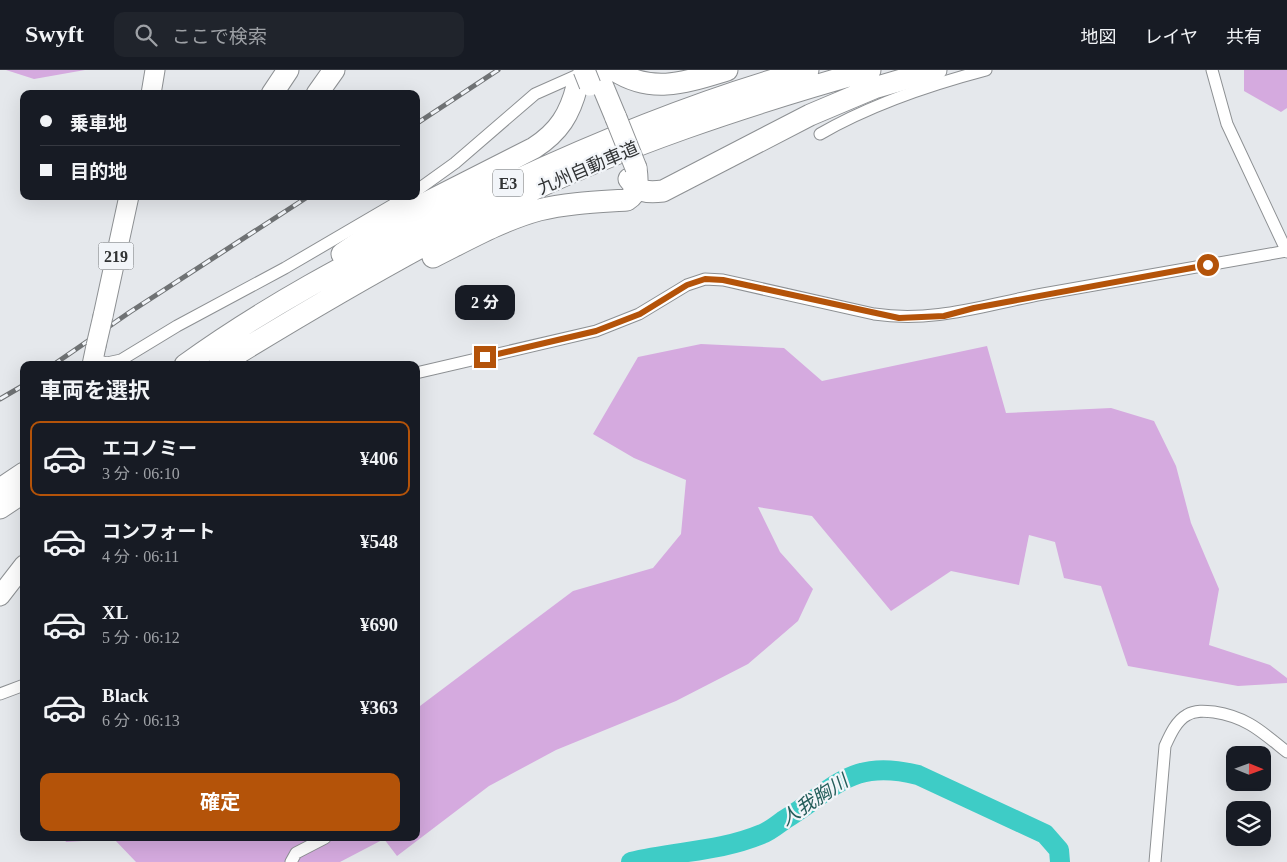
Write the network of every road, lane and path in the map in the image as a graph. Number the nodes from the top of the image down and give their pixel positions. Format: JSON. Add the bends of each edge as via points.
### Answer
{"nodes":[{"id":1,"x":155,"y":70,"type":"edge"},
{"id":2,"x":288,"y":70,"type":"edge"},
{"id":3,"x":334,"y":70,"type":"edge"},
{"id":4,"x":727,"y":70,"type":"edge"},
{"id":5,"x":808,"y":70,"type":"edge"},
{"id":6,"x":870,"y":70,"type":"edge"},
{"id":7,"x":936,"y":70,"type":"edge"},
{"id":8,"x":986,"y":70,"type":"edge"},
{"id":9,"x":1212,"y":70,"type":"edge"},
{"id":10,"x":594,"y":75,"type":"edge"},
{"id":11,"x":152,"y":90,"type":"edge"},
{"id":12,"x":275,"y":90,"type":"edge"},
{"id":13,"x":320,"y":90,"type":"edge"},
{"id":14,"x":820,"y":134,"type":"dead end"},
{"id":15,"x":633,"y":176,"type":"junction"},
{"id":16,"x":420,"y":188,"type":"edge"},
{"id":17,"x":128,"y":200,"type":"edge"},
{"id":18,"x":401,"y":200,"type":"edge"},
{"id":19,"x":1287,"y":251,"type":"edge"},
{"id":20,"x":319,"y":303,"type":"junction"},
{"id":21,"x":225,"y":336,"type":"junction"},
{"id":22,"x":94,"y":357,"type":"edge"},
{"id":23,"x":116,"y":361,"type":"edge"},
{"id":24,"x":191,"y":361,"type":"edge"},
{"id":25,"x":225,"y":361,"type":"edge"},
{"id":26,"x":420,"y":372,"type":"edge"},
{"id":27,"x":20,"y":476,"type":"edge"},
{"id":28,"x":0,"y":489,"type":"edge"},
{"id":29,"x":20,"y":495,"type":"edge"},
{"id":30,"x":0,"y":508,"type":"edge"},
{"id":31,"x":20,"y":570,"type":"edge"},
{"id":32,"x":0,"y":596,"type":"edge"},
{"id":33,"x":20,"y":686,"type":"edge"},
{"id":34,"x":0,"y":694,"type":"edge"},
{"id":35,"x":1287,"y":752,"type":"edge"},
{"id":36,"x":319,"y":841,"type":"edge"},
{"id":37,"x":290,"y":862,"type":"edge"},
{"id":38,"x":1155,"y":862,"type":"edge"}],
"edges":[{"from":1,"to":11,"type":"highway"},
{"from":2,"to":12,"type":"highway"},
{"from":3,"to":13,"type":"highway"},
{"from":4,"to":10,"type":"highway","via":[[690,82],[657,86]]},
{"from":5,"to":21,"type":"highway","name":"九州自動車道","number":"E3","via":[[695,106],[502,186],[313,283]]},
{"from":6,"to":20,"type":"highway","name":"九州自動車道","number":"E3","via":[[708,120],[601,160],[506,203]]},
{"from":7,"to":15,"type":"highway","via":[[874,88],[810,115],[663,191],[650,193]]},
{"from":8,"to":14,"type":"street","via":[[941,81],[852,116]]},
{"from":9,"to":19,"type":"street","via":[[1227,124]]},
{"from":10,"to":15,"type":"highway","bridge":true},
{"from":10,"to":16,"type":"street","via":[[535,94],[455,163]]},
{"from":10,"to":21,"type":"highway","via":[[549,139],[392,220]]},
{"from":15,"to":20,"type":"highway","via":[[627,200],[567,205],[509,220],[404,270]]},
{"from":17,"to":22,"type":"highway","number":"219","bridge":true},
{"from":18,"to":23,"type":"street"},
{"from":19,"to":26,"type":"street","via":[[924,318],[874,314],[723,280],[705,279],[687,285],[647,310],[611,326]]},
{"from":20,"to":25,"type":"highway","name":"九州自動車道","number":"E3"},
{"from":21,"to":24,"type":"highway","name":"九州自動車道","number":"E3"},
{"from":27,"to":28,"type":"highway"},
{"from":29,"to":30,"type":"highway"},
{"from":31,"to":32,"type":"highway"},
{"from":33,"to":34,"type":"street"},
{"from":35,"to":38,"type":"street","via":[[1237,716],[1206,711],[1186,715],[1165,746]]},
{"from":36,"to":37,"type":"street","via":[[296,853]]}]}
